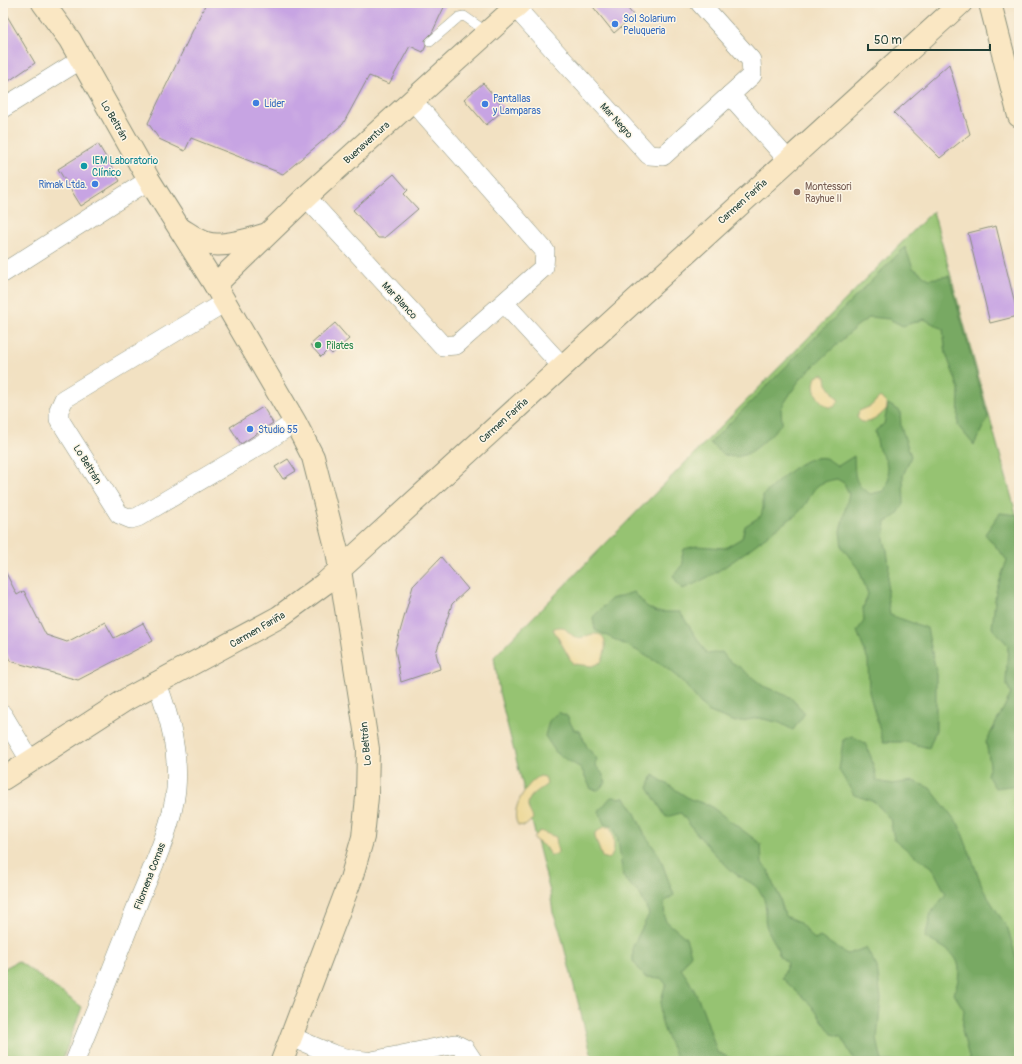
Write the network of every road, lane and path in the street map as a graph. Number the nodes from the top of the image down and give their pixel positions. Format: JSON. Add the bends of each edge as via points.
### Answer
{"nodes":[{"id":1,"x":43,"y":3,"type":"edge"},
{"id":2,"x":700,"y":3,"type":"edge"},
{"id":3,"x":961,"y":3,"type":"edge"},
{"id":4,"x":990,"y":3,"type":"edge"},
{"id":5,"x":517,"y":5,"type":"edge"},
{"id":6,"x":487,"y":32,"type":"junction"},
{"id":7,"x":430,"y":42,"type":"dead end"},
{"id":8,"x":80,"y":60,"type":"junction"},
{"id":9,"x":730,"y":96,"type":"junction"},
{"id":10,"x":412,"y":100,"type":"junction"},
{"id":11,"x":3,"y":108,"type":"edge"},
{"id":12,"x":1019,"y":113,"type":"edge"},
{"id":13,"x":788,"y":160,"type":"junction"},
{"id":14,"x":149,"y":180,"type":"junction"},
{"id":15,"x":306,"y":197,"type":"junction"},
{"id":16,"x":179,"y":227,"type":"junction"},
{"id":17,"x":265,"y":235,"type":"junction"},
{"id":18,"x":3,"y":273,"type":"edge"},
{"id":19,"x":220,"y":293,"type":"junction"},
{"id":20,"x":504,"y":303,"type":"junction"},
{"id":21,"x":562,"y":366,"type":"junction"},
{"id":22,"x":295,"y":422,"type":"junction"},
{"id":23,"x":340,"y":570,"type":"junction"},
{"id":24,"x":157,"y":683,"type":"junction"},
{"id":25,"x":3,"y":715,"type":"edge"},
{"id":26,"x":31,"y":762,"type":"junction"},
{"id":27,"x":3,"y":779,"type":"edge"},
{"id":28,"x":292,"y":1037,"type":"junction"},
{"id":29,"x":75,"y":1061,"type":"edge"},
{"id":30,"x":282,"y":1061,"type":"edge"},
{"id":31,"x":366,"y":1061,"type":"edge"},
{"id":32,"x":372,"y":1061,"type":"edge"},
{"id":33,"x":474,"y":1061,"type":"edge"}],
"edges":[{"from":1,"to":8,"type":"street","name":"Lo Beltrán","via":[[58,22]]},
{"from":2,"to":9,"type":"street","name":"Mar Negro","via":[[751,60],[752,76]]},
{"from":3,"to":13,"type":"street","name":"Carmen Fariña"},
{"from":4,"to":12,"type":"street"},
{"from":5,"to":6,"type":"street","name":"Buenaventura"},
{"from":5,"to":9,"type":"street","name":"Mar Negro","via":[[649,155],[663,156]]},
{"from":6,"to":7,"type":"lane","via":[[464,16]]},
{"from":6,"to":10,"type":"street","name":"Buenaventura"},
{"from":8,"to":11,"type":"street"},
{"from":8,"to":14,"type":"street","name":"Lo Beltrán"},
{"from":9,"to":13,"type":"street"},
{"from":10,"to":15,"type":"street","name":"Buenaventura"},
{"from":10,"to":20,"type":"street","name":"Mar Blanco","via":[[545,251],[544,267]]},
{"from":13,"to":21,"type":"street","name":"Carmen Fariña"},
{"from":14,"to":16,"type":"street","name":"Lo Beltrán"},
{"from":14,"to":18,"type":"street"},
{"from":15,"to":17,"type":"street","name":"Buenaventura"},
{"from":15,"to":20,"type":"street","name":"Mar Blanco","via":[[443,346],[456,345]]},
{"from":16,"to":17,"type":"street","via":[[198,240],[208,243],[239,242]]},
{"from":16,"to":19,"type":"street","name":"Lo Beltrán"},
{"from":17,"to":19,"type":"street","name":"Buenaventura"},
{"from":19,"to":22,"type":"street","name":"Lo Beltrán"},
{"from":19,"to":22,"type":"street","name":"Lo Beltrán","via":[[64,399],[59,419],[120,514],[131,519]]},
{"from":20,"to":21,"type":"street"},
{"from":21,"to":23,"type":"street","name":"Carmen Fariña"},
{"from":22,"to":23,"type":"street","name":"Lo Beltrán","via":[[313,457]]},
{"from":23,"to":24,"type":"street","name":"Carmen Fariña","via":[[279,617]]},
{"from":23,"to":28,"type":"street","name":"Lo Beltrán","via":[[368,750],[363,837],[351,879]]},
{"from":24,"to":26,"type":"street","name":"Carmen Fariña","via":[[103,714]]},
{"from":24,"to":29,"type":"street","name":"Filomena Comas","via":[[169,714],[176,758],[176,790],[168,825],[152,870]]},
{"from":25,"to":26,"type":"street"},
{"from":26,"to":27,"type":"street","name":"Carmen Fariña"},
{"from":28,"to":30,"type":"street","name":"Lo Beltrán"},
{"from":28,"to":31,"type":"street","via":[[339,1056],[355,1061]]},
{"from":32,"to":33,"type":"street","via":[[455,1044],[465,1049]]}]}
